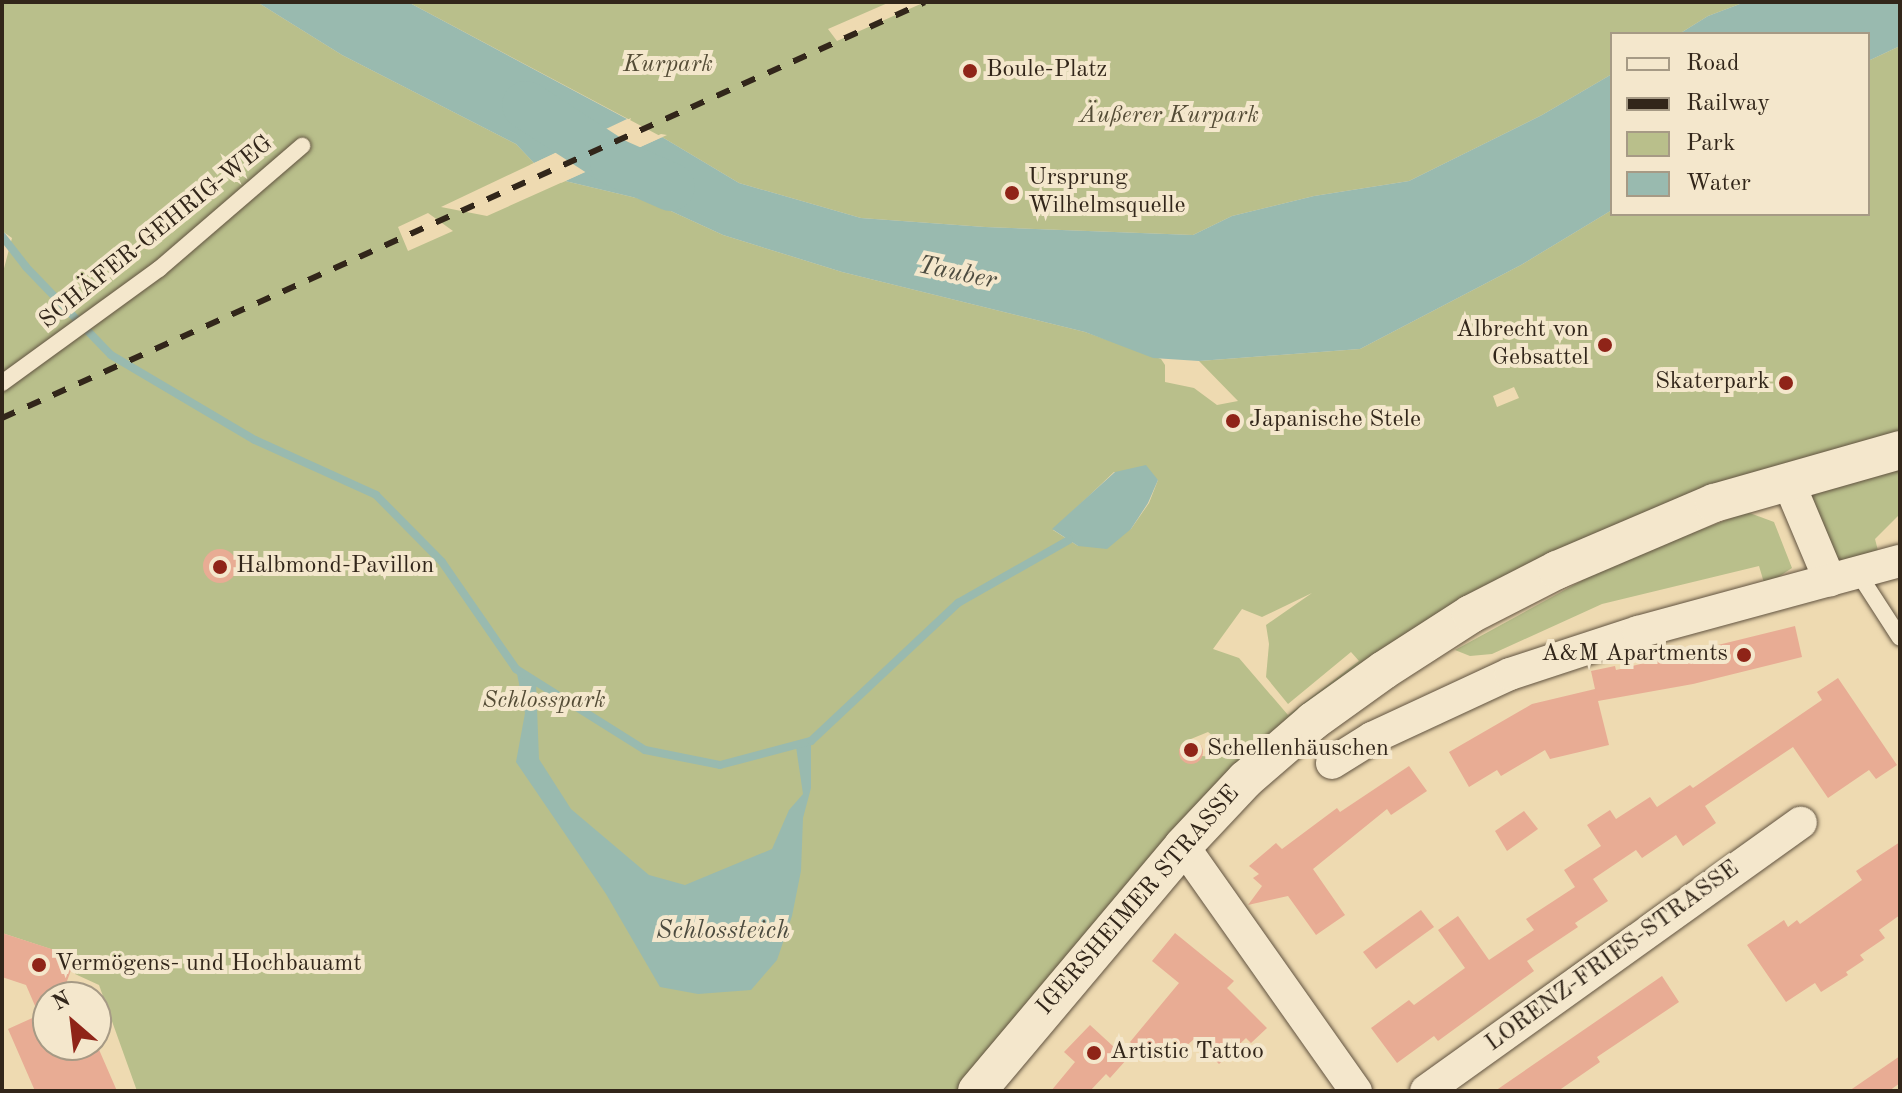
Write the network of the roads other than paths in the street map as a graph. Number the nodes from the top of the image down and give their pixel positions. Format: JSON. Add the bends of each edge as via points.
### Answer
{"nodes":[{"id":1,"x":302,"y":146,"type":"dead end"},
{"id":2,"x":32,"y":363,"type":"junction"},
{"id":3,"x":2,"y":366,"type":"edge"},
{"id":4,"x":2,"y":383,"type":"edge"},
{"id":5,"x":1900,"y":450,"type":"edge"},
{"id":6,"x":1788,"y":481,"type":"junction"},
{"id":7,"x":1900,"y":561,"type":"edge"},
{"id":8,"x":1844,"y":577,"type":"junction"},
{"id":9,"x":1900,"y":638,"type":"edge"},
{"id":10,"x":1332,"y":763,"type":"dead end"},
{"id":11,"x":1801,"y":823,"type":"dead end"},
{"id":12,"x":1183,"y":846,"type":"junction"},
{"id":13,"x":977,"y":1091,"type":"edge"},
{"id":14,"x":1356,"y":1091,"type":"edge"},
{"id":15,"x":1426,"y":1091,"type":"edge"}],
"edges":[{"from":1,"to":2,"type":"lane","name":"SCHÄFER-GEHRIG-WEG","via":[[159,269]]},
{"from":2,"to":3,"type":"lane"},
{"from":2,"to":4,"type":"lane","name":"SCHÄFER-GEHRIG-WEG"},
{"from":5,"to":6,"type":"street","name":"IGERSHEIMER STRASSE"},
{"from":6,"to":8,"type":"street"},
{"from":6,"to":12,"type":"street","name":"IGERSHEIMER STRASSE","via":[[1714,503],[1557,570],[1471,614],[1313,721],[1245,780]]},
{"from":7,"to":8,"type":"street"},
{"from":8,"to":9,"type":"lane"},
{"from":8,"to":10,"type":"street","via":[[1638,632],[1510,674],[1372,738]]},
{"from":11,"to":15,"type":"street","name":"LORENZ-FRIES-STRASSE"},
{"from":12,"to":13,"type":"street","name":"IGERSHEIMER STRASSE"},
{"from":12,"to":14,"type":"street"}]}
